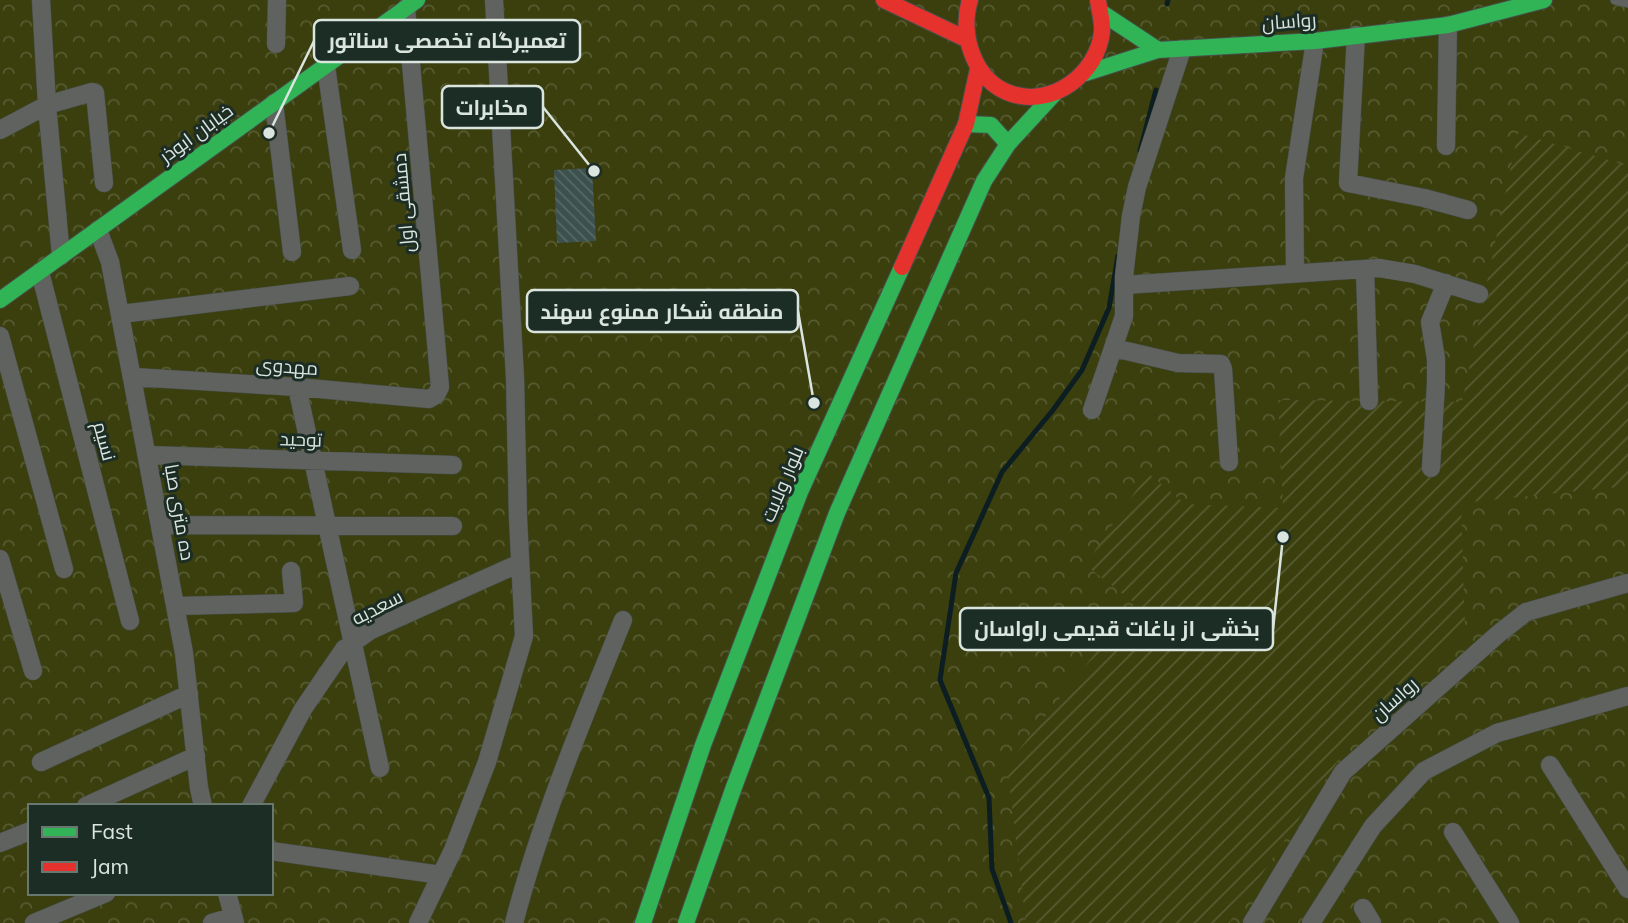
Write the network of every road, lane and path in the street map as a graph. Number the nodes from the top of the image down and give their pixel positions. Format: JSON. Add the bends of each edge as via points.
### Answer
{"nodes":[{"id":1,"x":41,"y":0,"type":"edge"},
{"id":2,"x":277,"y":0,"type":"edge"},
{"id":3,"x":494,"y":0,"type":"edge"},
{"id":4,"x":884,"y":0,"type":"edge"},
{"id":5,"x":970,"y":0,"type":"edge"},
{"id":6,"x":1615,"y":0,"type":"edge"},
{"id":7,"x":1534,"y":1,"type":"edge"},
{"id":8,"x":1628,"y":3,"type":"edge"},
{"id":9,"x":412,"y":4,"type":"edge"},
{"id":10,"x":1100,"y":7,"type":"edge"},
{"id":11,"x":1448,"y":25,"type":"junction"},
{"id":12,"x":1356,"y":35,"type":"junction"},
{"id":13,"x":964,"y":38,"type":"junction"},
{"id":14,"x":1315,"y":41,"type":"junction"},
{"id":15,"x":276,"y":44,"type":"dead end"},
{"id":16,"x":1182,"y":49,"type":"junction"},
{"id":17,"x":1158,"y":50,"type":"junction"},
{"id":18,"x":326,"y":66,"type":"junction"},
{"id":19,"x":978,"y":69,"type":"junction"},
{"id":20,"x":1086,"y":73,"type":"junction"},
{"id":21,"x":1054,"y":94,"type":"junction"},
{"id":22,"x":274,"y":103,"type":"junction"},
{"id":23,"x":47,"y":105,"type":"junction"},
{"id":24,"x":966,"y":124,"type":"junction"},
{"id":25,"x":0,"y":130,"type":"edge"},
{"id":26,"x":1008,"y":144,"type":"junction"},
{"id":27,"x":1446,"y":146,"type":"dead end"},
{"id":28,"x":104,"y":183,"type":"dead end"},
{"id":29,"x":1468,"y":210,"type":"dead end"},
{"id":30,"x":97,"y":230,"type":"junction"},
{"id":31,"x":352,"y":250,"type":"dead end"},
{"id":32,"x":292,"y":252,"type":"dead end"},
{"id":33,"x":61,"y":256,"type":"junction"},
{"id":34,"x":1364,"y":269,"type":"junction"},
{"id":35,"x":40,"y":272,"type":"junction"},
{"id":36,"x":1295,"y":274,"type":"junction"},
{"id":37,"x":1446,"y":283,"type":"junction"},
{"id":38,"x":1124,"y":285,"type":"junction"},
{"id":39,"x":351,"y":286,"type":"dead end"},
{"id":40,"x":1479,"y":294,"type":"dead end"},
{"id":41,"x":0,"y":300,"type":"edge"},
{"id":42,"x":121,"y":314,"type":"junction"},
{"id":43,"x":0,"y":336,"type":"edge"},
{"id":44,"x":1114,"y":348,"type":"junction"},
{"id":45,"x":134,"y":377,"type":"junction"},
{"id":46,"x":297,"y":387,"type":"junction"},
{"id":47,"x":436,"y":395,"type":"joint"},
{"id":48,"x":1369,"y":401,"type":"dead end"},
{"id":49,"x":1092,"y":410,"type":"dead end"},
{"id":50,"x":148,"y":455,"type":"junction"},
{"id":51,"x":313,"y":460,"type":"junction"},
{"id":52,"x":1229,"y":462,"type":"dead end"},
{"id":53,"x":453,"y":465,"type":"dead end"},
{"id":54,"x":1431,"y":468,"type":"dead end"},
{"id":55,"x":161,"y":526,"type":"junction"},
{"id":56,"x":327,"y":526,"type":"junction"},
{"id":57,"x":453,"y":526,"type":"dead end"},
{"id":58,"x":0,"y":559,"type":"edge"},
{"id":59,"x":520,"y":563,"type":"junction"},
{"id":60,"x":64,"y":569,"type":"dead end"},
{"id":61,"x":291,"y":571,"type":"dead end"},
{"id":62,"x":1628,"y":583,"type":"edge"},
{"id":63,"x":176,"y":606,"type":"junction"},
{"id":64,"x":622,"y":620,"type":"dead end"},
{"id":65,"x":130,"y":621,"type":"dead end"},
{"id":66,"x":353,"y":643,"type":"junction"},
{"id":67,"x":33,"y":671,"type":"dead end"},
{"id":68,"x":189,"y":694,"type":"junction"},
{"id":69,"x":1628,"y":696,"type":"edge"},
{"id":70,"x":195,"y":757,"type":"junction"},
{"id":71,"x":41,"y":762,"type":"dead end"},
{"id":72,"x":1550,"y":765,"type":"dead end"},
{"id":73,"x":380,"y":768,"type":"dead end"},
{"id":74,"x":90,"y":804,"type":"edge"},
{"id":75,"x":203,"y":804,"type":"edge"},
{"id":76,"x":252,"y":804,"type":"edge"},
{"id":77,"x":28,"y":832,"type":"edge"},
{"id":78,"x":1453,"y":832,"type":"dead end"},
{"id":79,"x":0,"y":843,"type":"edge"},
{"id":80,"x":273,"y":851,"type":"edge"},
{"id":81,"x":441,"y":875,"type":"junction"},
{"id":82,"x":1628,"y":889,"type":"edge"},
{"id":83,"x":101,"y":895,"type":"edge"},
{"id":84,"x":228,"y":895,"type":"edge"},
{"id":85,"x":234,"y":920,"type":"edge"},
{"id":86,"x":34,"y":923,"type":"edge"},
{"id":87,"x":212,"y":923,"type":"edge"},
{"id":88,"x":418,"y":923,"type":"edge"},
{"id":89,"x":514,"y":923,"type":"edge"},
{"id":90,"x":643,"y":923,"type":"edge"},
{"id":91,"x":686,"y":923,"type":"edge"},
{"id":92,"x":1252,"y":923,"type":"edge"},
{"id":93,"x":1311,"y":923,"type":"edge"},
{"id":94,"x":1510,"y":923,"type":"edge"}],
"edges":[{"from":1,"to":23,"type":"street"},
{"from":2,"to":15,"type":"street"},
{"from":3,"to":59,"type":"street","via":[[515,378]]},
{"from":4,"to":13,"type":"main road"},
{"from":5,"to":13,"type":"main road"},
{"from":6,"to":8,"type":"lane"},
{"from":7,"to":11,"type":"main road","name":"رواسان"},
{"from":9,"to":18,"type":"main road","name":"خیابان ابوذر"},
{"from":9,"to":47,"type":"street","name":"دمشقی اول","via":[[440,387]]},
{"from":10,"to":17,"type":"main road"},
{"from":10,"to":20,"type":"main road","via":[[1103,35],[1098,55]]},
{"from":11,"to":12,"type":"main road","name":"رواسان"},
{"from":11,"to":27,"type":"street"},
{"from":12,"to":14,"type":"main road","name":"رواسان"},
{"from":12,"to":29,"type":"street","via":[[1348,183]]},
{"from":13,"to":19,"type":"main road"},
{"from":14,"to":16,"type":"main road","name":"رواسان"},
{"from":14,"to":36,"type":"street","via":[[1294,178]]},
{"from":16,"to":17,"type":"main road","name":"رواسان"},
{"from":16,"to":38,"type":"street","via":[[1137,187]]},
{"from":17,"to":20,"type":"main road","name":"رواسان"},
{"from":18,"to":22,"type":"main road","name":"خیابان ابوذر"},
{"from":18,"to":31,"type":"street"},
{"from":19,"to":21,"type":"main road","via":[[993,84],[1012,93]]},
{"from":19,"to":24,"type":"main road","name":"بلوار ولایت"},
{"from":20,"to":21,"type":"main road"},
{"from":21,"to":26,"type":"main road"},
{"from":22,"to":30,"type":"main road","name":"خیابان ابوذر"},
{"from":22,"to":32,"type":"street"},
{"from":23,"to":25,"type":"street"},
{"from":23,"to":28,"type":"street","via":[[95,93]]},
{"from":23,"to":33,"type":"street"},
{"from":24,"to":26,"type":"main road","via":[[991,125]]},
{"from":24,"to":90,"type":"main road","name":"بلوار ولایت","via":[[800,492],[703,745]]},
{"from":26,"to":91,"type":"main road","via":[[984,181],[837,513]]},
{"from":30,"to":33,"type":"main road","name":"خیابان ابوذر"},
{"from":30,"to":42,"type":"street","name":"ده متری صبا","via":[[110,262]]},
{"from":33,"to":35,"type":"main road","name":"خیابان ابوذر"},
{"from":34,"to":36,"type":"street"},
{"from":34,"to":37,"type":"street","via":[[1403,272]]},
{"from":34,"to":48,"type":"street"},
{"from":35,"to":41,"type":"main road","name":"خیابان ابوذر"},
{"from":35,"to":65,"type":"street","name":"نسیم"},
{"from":36,"to":38,"type":"street"},
{"from":37,"to":40,"type":"street"},
{"from":37,"to":54,"type":"street","via":[[1430,321],[1436,371]]},
{"from":38,"to":44,"type":"street","via":[[1124,316]]},
{"from":39,"to":42,"type":"street"},
{"from":42,"to":45,"type":"street","name":"ده متری صبا"},
{"from":43,"to":60,"type":"street"},
{"from":44,"to":49,"type":"street"},
{"from":44,"to":52,"type":"street","via":[[1178,363],[1221,364]]},
{"from":45,"to":46,"type":"street","name":"مهدوی"},
{"from":45,"to":50,"type":"street","name":"ده متری صبا"},
{"from":46,"to":47,"type":"street","name":"مهدوی","via":[[429,399]]},
{"from":46,"to":51,"type":"street"},
{"from":50,"to":51,"type":"street","name":"توحید"},
{"from":50,"to":55,"type":"street","name":"ده متری صبا"},
{"from":51,"to":53,"type":"street","name":"توحید"},
{"from":51,"to":56,"type":"street"},
{"from":55,"to":56,"type":"street"},
{"from":55,"to":63,"type":"street","name":"ده متری صبا"},
{"from":56,"to":57,"type":"street"},
{"from":56,"to":66,"type":"street"},
{"from":58,"to":67,"type":"street"},
{"from":59,"to":66,"type":"street","name":"سعدیه","via":[[371,630]]},
{"from":59,"to":81,"type":"street","via":[[524,636],[487,762]]},
{"from":61,"to":63,"type":"street","via":[[294,603]]},
{"from":62,"to":92,"type":"street","name":"رواسان","via":[[1526,612],[1343,772]]},
{"from":63,"to":68,"type":"street","name":"ده متری صبا"},
{"from":64,"to":89,"type":"street","via":[[567,761]]},
{"from":66,"to":73,"type":"street"},
{"from":66,"to":76,"type":"street","name":"سعدیه","via":[[344,649],[303,709]]},
{"from":68,"to":70,"type":"street","name":"ده متری صبا"},
{"from":68,"to":71,"type":"street"},
{"from":69,"to":93,"type":"street","via":[[1497,733],[1424,771],[1373,826]]},
{"from":70,"to":74,"type":"street"},
{"from":70,"to":75,"type":"street","name":"ده متری صبا"},
{"from":72,"to":82,"type":"street"},
{"from":77,"to":79,"type":"street"},
{"from":78,"to":94,"type":"street"},
{"from":80,"to":81,"type":"street"},
{"from":81,"to":88,"type":"street"},
{"from":83,"to":86,"type":"street"},
{"from":84,"to":85,"type":"street"},
{"from":85,"to":87,"type":"street"}]}
